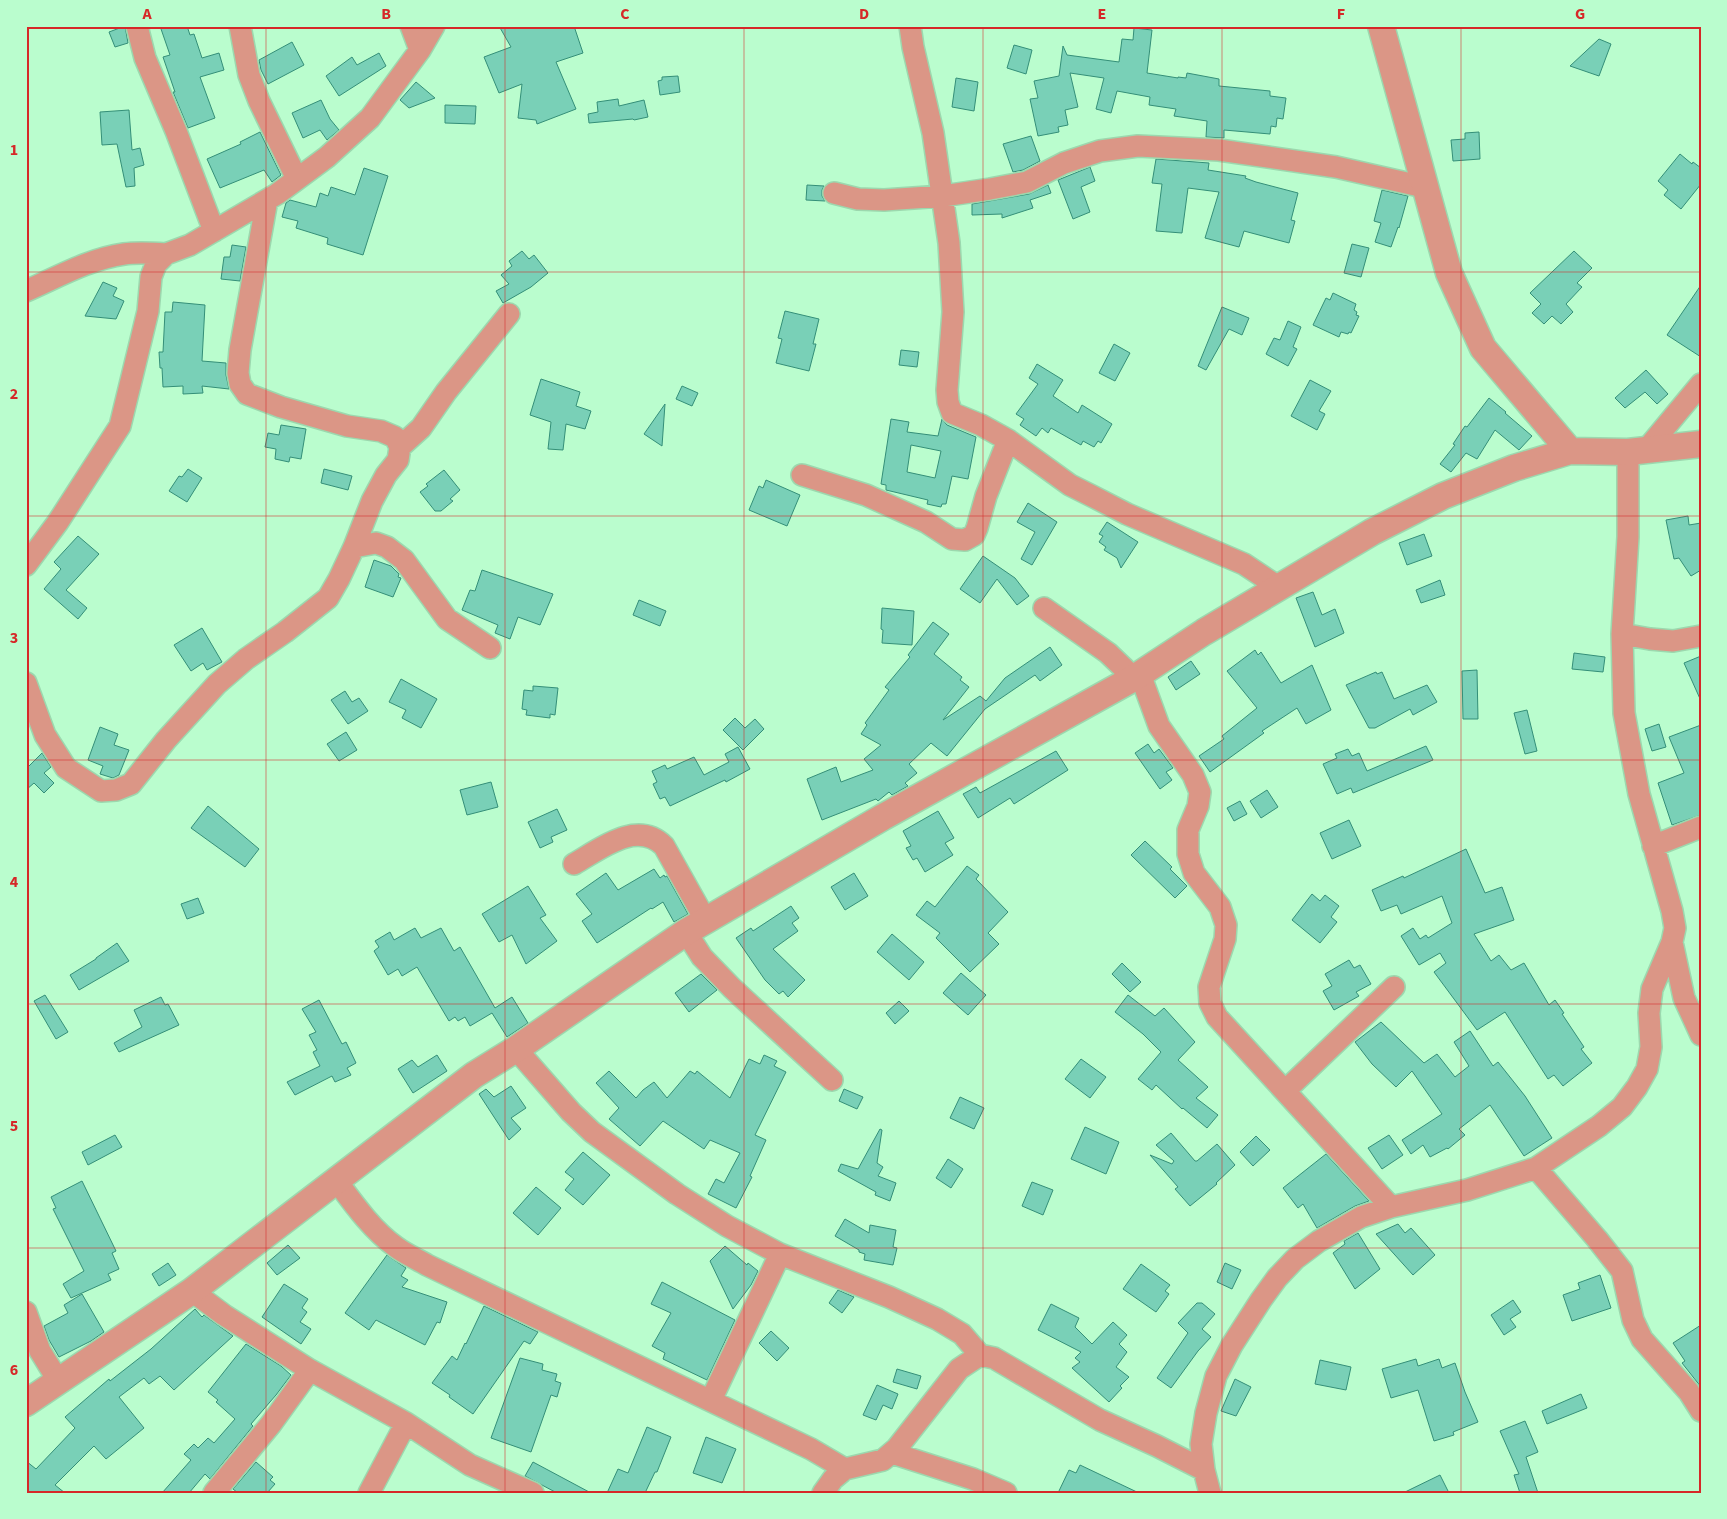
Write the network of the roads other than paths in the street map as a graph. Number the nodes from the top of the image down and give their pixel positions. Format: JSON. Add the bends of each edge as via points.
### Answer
{"nodes":[{"id":1,"x":137,"y":26,"type":"edge"},
{"id":2,"x":240,"y":26,"type":"edge"},
{"id":3,"x":411,"y":26,"type":"edge"},
{"id":4,"x":434,"y":26,"type":"edge"},
{"id":5,"x":910,"y":26,"type":"edge"},
{"id":6,"x":1381,"y":26,"type":"edge"},
{"id":7,"x":420,"y":50,"type":"junction"},
{"id":8,"x":297,"y":179,"type":"junction"},
{"id":9,"x":1424,"y":187,"type":"junction"},
{"id":10,"x":834,"y":194,"type":"dead end"},
{"id":11,"x":943,"y":196,"type":"junction"},
{"id":12,"x":268,"y":200,"type":"junction"},
{"id":13,"x":214,"y":231,"type":"junction"},
{"id":14,"x":166,"y":254,"type":"junction"},
{"id":15,"x":26,"y":291,"type":"edge"},
{"id":16,"x":509,"y":314,"type":"dead end"},
{"id":17,"x":1701,"y":384,"type":"edge"},
{"id":18,"x":1008,"y":440,"type":"junction"},
{"id":19,"x":1701,"y":444,"type":"edge"},
{"id":20,"x":400,"y":447,"type":"junction"},
{"id":21,"x":1570,"y":451,"type":"junction"},
{"id":22,"x":1638,"y":451,"type":"junction"},
{"id":23,"x":802,"y":475,"type":"dead end"},
{"id":24,"x":354,"y":547,"type":"junction"},
{"id":25,"x":26,"y":565,"type":"edge"},
{"id":26,"x":1280,"y":588,"type":"junction"},
{"id":27,"x":1044,"y":608,"type":"dead end"},
{"id":28,"x":1622,"y":634,"type":"junction"},
{"id":29,"x":1701,"y":636,"type":"edge"},
{"id":30,"x":490,"y":648,"type":"dead end"},
{"id":31,"x":1137,"y":676,"type":"junction"},
{"id":32,"x":26,"y":684,"type":"edge"},
{"id":33,"x":1701,"y":827,"type":"edge"},
{"id":34,"x":1653,"y":846,"type":"junction"},
{"id":35,"x":574,"y":864,"type":"dead end"},
{"id":36,"x":696,"y":927,"type":"junction"},
{"id":37,"x":1672,"y":942,"type":"junction"},
{"id":38,"x":1394,"y":987,"type":"dead end"},
{"id":39,"x":1701,"y":1035,"type":"edge"},
{"id":40,"x":516,"y":1050,"type":"junction"},
{"id":41,"x":832,"y":1080,"type":"dead end"},
{"id":42,"x":1285,"y":1091,"type":"junction"},
{"id":43,"x":1536,"y":1168,"type":"junction"},
{"id":44,"x":336,"y":1180,"type":"junction"},
{"id":45,"x":1391,"y":1207,"type":"junction"},
{"id":46,"x":780,"y":1254,"type":"junction"},
{"id":47,"x":192,"y":1291,"type":"junction"},
{"id":48,"x":26,"y":1312,"type":"edge"},
{"id":49,"x":980,"y":1355,"type":"junction"},
{"id":50,"x":310,"y":1370,"type":"junction"},
{"id":51,"x":59,"y":1382,"type":"junction"},
{"id":52,"x":711,"y":1400,"type":"junction"},
{"id":53,"x":26,"y":1403,"type":"edge"},
{"id":54,"x":1701,"y":1411,"type":"edge"},
{"id":55,"x":406,"y":1423,"type":"junction"},
{"id":56,"x":892,"y":1454,"type":"junction"},
{"id":57,"x":845,"y":1469,"type":"junction"},
{"id":58,"x":1204,"y":1470,"type":"junction"},
{"id":59,"x":214,"y":1493,"type":"edge"},
{"id":60,"x":369,"y":1493,"type":"edge"},
{"id":61,"x":533,"y":1493,"type":"edge"},
{"id":62,"x":823,"y":1493,"type":"edge"},
{"id":63,"x":1006,"y":1493,"type":"edge"},
{"id":64,"x":1210,"y":1493,"type":"edge"}],
"edges":[{"from":1,"to":13,"type":"street","via":[[145,58]]},
{"from":2,"to":8,"type":"street","via":[[249,75]]},
{"from":3,"to":7,"type":"street"},
{"from":4,"to":7,"type":"street"},
{"from":5,"to":11,"type":"street"},
{"from":6,"to":9,"type":"street"},
{"from":7,"to":8,"type":"street","via":[[370,118]]},
{"from":8,"to":12,"type":"street"},
{"from":9,"to":11,"type":"street","via":[[1336,167],[1219,150],[1138,146],[1100,151],[1064,163],[1027,182]]},
{"from":9,"to":21,"type":"street","via":[[1449,273],[1484,348]]},
{"from":10,"to":11,"type":"street","via":[[884,200]]},
{"from":11,"to":18,"type":"street","via":[[950,243],[953,312],[948,402],[952,413]]},
{"from":12,"to":13,"type":"street"},
{"from":12,"to":20,"type":"street","via":[[240,350],[240,384],[247,394],[261,401],[347,426],[381,431],[395,437]]},
{"from":13,"to":14,"type":"street"},
{"from":14,"to":15,"type":"street","via":[[142,252],[96,260]]},
{"from":14,"to":25,"type":"street","via":[[156,264],[151,277],[148,311],[120,426]]},
{"from":16,"to":20,"type":"street","via":[[420,428]]},
{"from":17,"to":22,"type":"street"},
{"from":18,"to":23,"type":"street","via":[[986,496],[978,528],[974,536],[965,540],[952,539],[912,515],[866,495]]},
{"from":18,"to":26,"type":"street","via":[[1070,485],[1127,514],[1244,564]]},
{"from":19,"to":22,"type":"street"},
{"from":20,"to":24,"type":"street","via":[[398,460],[372,501]]},
{"from":21,"to":22,"type":"street"},
{"from":21,"to":26,"type":"street","via":[[1514,468],[1443,496],[1372,532]]},
{"from":22,"to":28,"type":"street"},
{"from":24,"to":30,"type":"street","via":[[387,546],[404,560],[447,619]]},
{"from":24,"to":32,"type":"street","via":[[328,598],[217,684],[131,784],[102,792],[66,768],[45,735]]},
{"from":26,"to":31,"type":"street"},
{"from":27,"to":31,"type":"street"},
{"from":28,"to":29,"type":"street","via":[[1673,641]]},
{"from":28,"to":34,"type":"street","via":[[1624,712]]},
{"from":31,"to":36,"type":"street","via":[[883,817]]},
{"from":31,"to":42,"type":"street","via":[[1158,726],[1193,775],[1200,792],[1188,830],[1188,854],[1194,874],[1220,907],[1226,926],[1225,939],[1209,987],[1210,1003],[1216,1017]]},
{"from":33,"to":34,"type":"street"},
{"from":34,"to":37,"type":"street","via":[[1672,912],[1675,928]]},
{"from":35,"to":36,"type":"street","via":[[617,839],[643,834],[657,839],[664,846]]},
{"from":36,"to":40,"type":"street"},
{"from":36,"to":41,"type":"street","via":[[702,957]]},
{"from":37,"to":39,"type":"street","via":[[1684,998]]},
{"from":37,"to":43,"type":"street","via":[[1652,989],[1649,1013],[1651,1047],[1647,1069],[1637,1087],[1622,1107],[1599,1126]]},
{"from":38,"to":42,"type":"street"},
{"from":40,"to":44,"type":"street","via":[[474,1075]]},
{"from":40,"to":46,"type":"street","via":[[592,1132],[677,1194]]},
{"from":42,"to":45,"type":"street"},
{"from":43,"to":45,"type":"street","via":[[1467,1190]]},
{"from":43,"to":54,"type":"street","via":[[1622,1271],[1633,1320],[1642,1339],[1689,1392]]},
{"from":44,"to":47,"type":"street"},
{"from":44,"to":52,"type":"street","via":[[395,1246],[427,1265]]},
{"from":45,"to":58,"type":"street","via":[[1360,1217],[1319,1241],[1277,1278],[1232,1345],[1216,1376],[1201,1444]]},
{"from":46,"to":49,"type":"street","via":[[937,1319],[962,1334]]},
{"from":46,"to":52,"type":"street"},
{"from":47,"to":50,"type":"street"},
{"from":47,"to":51,"type":"street"},
{"from":48,"to":51,"type":"street","via":[[40,1351]]},
{"from":49,"to":56,"type":"street","via":[[959,1369]]},
{"from":49,"to":58,"type":"street","via":[[994,1358],[1100,1420]]},
{"from":50,"to":55,"type":"street"},
{"from":50,"to":59,"type":"street"},
{"from":51,"to":53,"type":"street"},
{"from":52,"to":57,"type":"street"},
{"from":55,"to":60,"type":"street"},
{"from":55,"to":61,"type":"street","via":[[470,1465]]},
{"from":56,"to":57,"type":"street","via":[[883,1460]]},
{"from":56,"to":63,"type":"street","via":[[973,1479]]},
{"from":57,"to":62,"type":"street","via":[[833,1478]]},
{"from":58,"to":64,"type":"street"}]}
